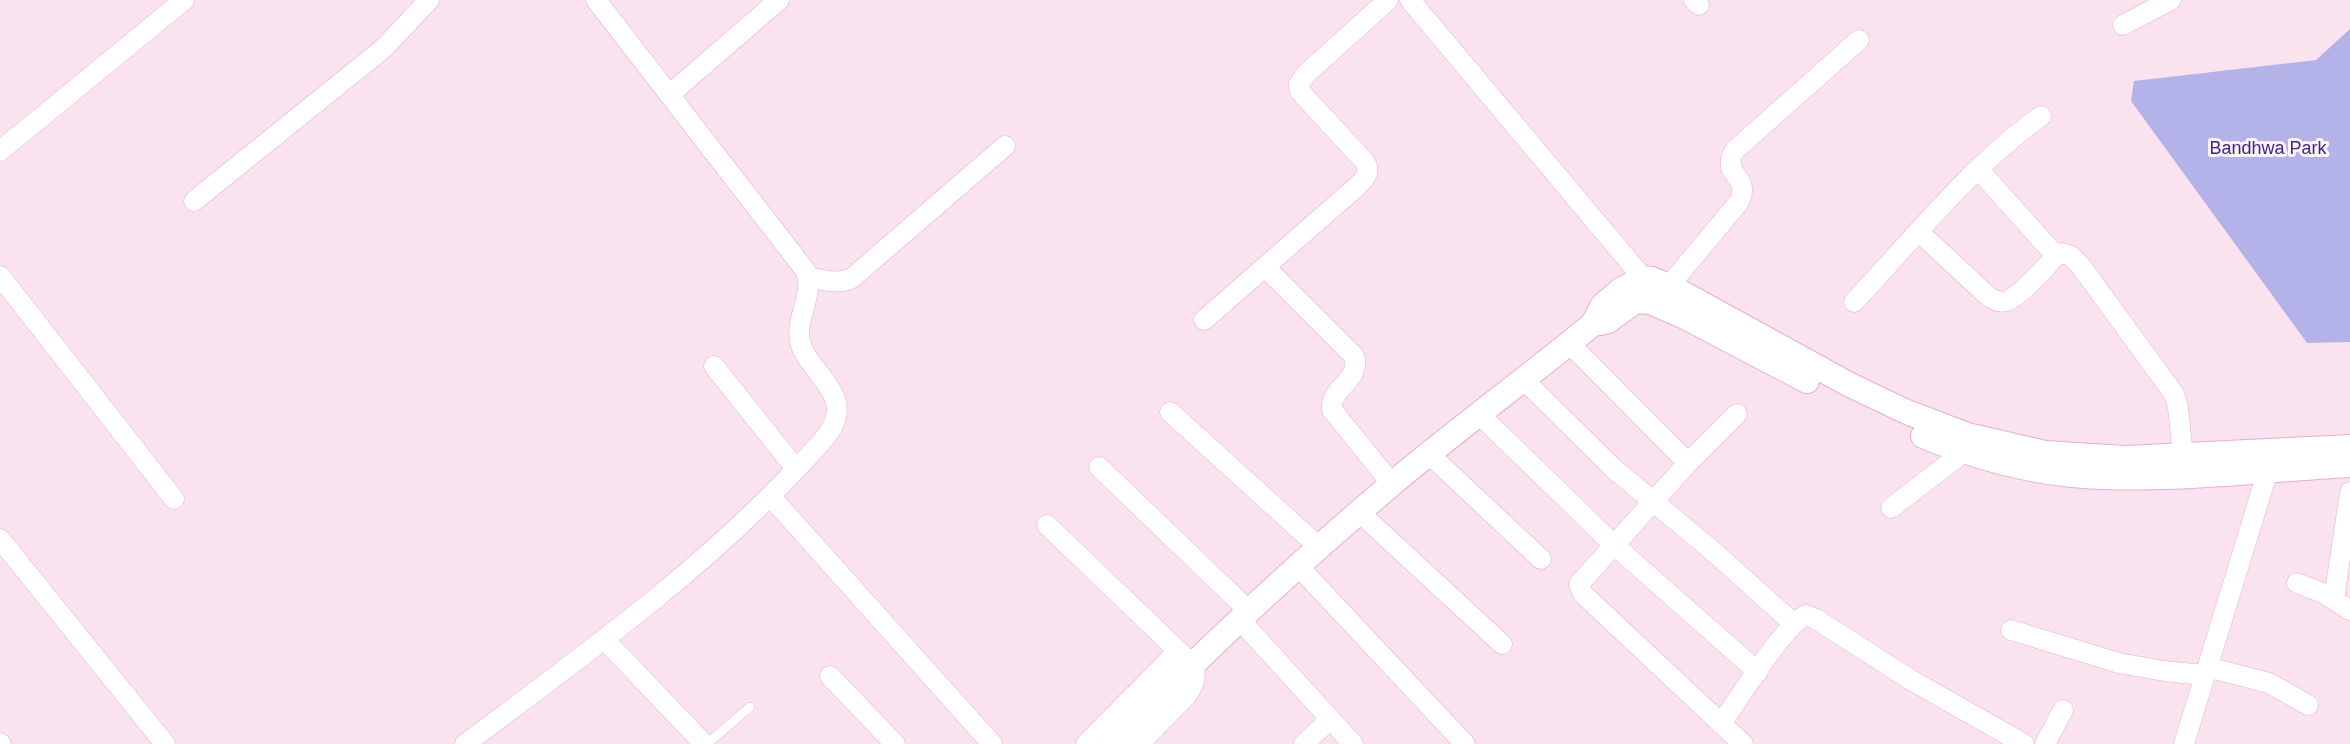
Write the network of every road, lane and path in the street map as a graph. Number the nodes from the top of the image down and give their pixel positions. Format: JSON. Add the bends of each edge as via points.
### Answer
{"nodes":[{"id":1,"x":184,"y":0,"type":"edge"},
{"id":2,"x":429,"y":0,"type":"edge"},
{"id":3,"x":596,"y":0,"type":"edge"},
{"id":4,"x":779,"y":0,"type":"edge"},
{"id":5,"x":1388,"y":0,"type":"edge"},
{"id":6,"x":1410,"y":0,"type":"edge"},
{"id":7,"x":2171,"y":0,"type":"edge"},
{"id":8,"x":2123,"y":25,"type":"dead end"},
{"id":9,"x":1859,"y":40,"type":"dead end"},
{"id":10,"x":669,"y":95,"type":"junction"},
{"id":11,"x":2041,"y":116,"type":"dead end"},
{"id":12,"x":1005,"y":146,"type":"dead end"},
{"id":13,"x":0,"y":151,"type":"edge"},
{"id":14,"x":1979,"y":170,"type":"junction"},
{"id":15,"x":194,"y":201,"type":"dead end"},
{"id":16,"x":1919,"y":232,"type":"junction"},
{"id":17,"x":2056,"y":256,"type":"junction"},
{"id":18,"x":1265,"y":267,"type":"junction"},
{"id":19,"x":0,"y":276,"type":"edge"},
{"id":20,"x":809,"y":277,"type":"junction"},
{"id":21,"x":1643,"y":278,"type":"junction"},
{"id":22,"x":1663,"y":295,"type":"junction"},
{"id":23,"x":1854,"y":302,"type":"dead end"},
{"id":24,"x":1204,"y":320,"type":"dead end"},
{"id":25,"x":1593,"y":324,"type":"junction"},
{"id":26,"x":1569,"y":344,"type":"junction"},
{"id":27,"x":714,"y":366,"type":"dead end"},
{"id":28,"x":1524,"y":380,"type":"junction"},
{"id":29,"x":1170,"y":412,"type":"dead end"},
{"id":30,"x":1479,"y":414,"type":"junction"},
{"id":31,"x":1737,"y":414,"type":"dead end"},
{"id":32,"x":2350,"y":447,"type":"edge"},
{"id":33,"x":1965,"y":452,"type":"junction"},
{"id":34,"x":1429,"y":454,"type":"junction"},
{"id":35,"x":2183,"y":456,"type":"junction"},
{"id":36,"x":2272,"y":460,"type":"junction"},
{"id":37,"x":1688,"y":463,"type":"junction"},
{"id":38,"x":2350,"y":465,"type":"edge"},
{"id":39,"x":1099,"y":467,"type":"dead end"},
{"id":40,"x":796,"y":469,"type":"junction"},
{"id":41,"x":1392,"y":484,"type":"junction"},
{"id":42,"x":2350,"y":492,"type":"edge"},
{"id":43,"x":771,"y":496,"type":"junction"},
{"id":44,"x":174,"y":499,"type":"dead end"},
{"id":45,"x":1653,"y":502,"type":"junction"},
{"id":46,"x":1891,"y":508,"type":"dead end"},
{"id":47,"x":1360,"y":513,"type":"junction"},
{"id":48,"x":1047,"y":525,"type":"dead end"},
{"id":49,"x":0,"y":539,"type":"edge"},
{"id":50,"x":1614,"y":544,"type":"junction"},
{"id":51,"x":1320,"y":548,"type":"junction"},
{"id":52,"x":1540,"y":559,"type":"dead end"},
{"id":53,"x":1299,"y":567,"type":"junction"},
{"id":54,"x":2297,"y":583,"type":"dead end"},
{"id":55,"x":2342,"y":604,"type":"edge"},
{"id":56,"x":1245,"y":617,"type":"junction"},
{"id":57,"x":1794,"y":624,"type":"junction"},
{"id":58,"x":2011,"y":630,"type":"dead end"},
{"id":59,"x":604,"y":639,"type":"junction"},
{"id":60,"x":1502,"y":644,"type":"dead end"},
{"id":61,"x":1186,"y":658,"type":"junction"},
{"id":62,"x":2205,"y":671,"type":"junction"},
{"id":63,"x":1758,"y":672,"type":"junction"},
{"id":64,"x":830,"y":676,"type":"dead end"},
{"id":65,"x":2308,"y":705,"type":"dead end"},
{"id":66,"x":750,"y":707,"type":"dead end"},
{"id":67,"x":2063,"y":710,"type":"dead end"},
{"id":68,"x":1330,"y":719,"type":"junction"},
{"id":69,"x":1721,"y":724,"type":"junction"},
{"id":70,"x":881,"y":740,"type":"edge"},
{"id":71,"x":165,"y":744,"type":"edge"},
{"id":72,"x":465,"y":744,"type":"edge"},
{"id":73,"x":705,"y":744,"type":"edge"},
{"id":74,"x":992,"y":744,"type":"edge"},
{"id":75,"x":1086,"y":744,"type":"edge"},
{"id":76,"x":1113,"y":744,"type":"edge"},
{"id":77,"x":1139,"y":744,"type":"edge"},
{"id":78,"x":1304,"y":744,"type":"edge"},
{"id":79,"x":1353,"y":744,"type":"edge"},
{"id":80,"x":1465,"y":744,"type":"edge"},
{"id":81,"x":1743,"y":744,"type":"edge"},
{"id":82,"x":2024,"y":744,"type":"edge"},
{"id":83,"x":2045,"y":744,"type":"edge"},
{"id":84,"x":2184,"y":744,"type":"edge"}],
"edges":[{"from":1,"to":13,"type":"street"},
{"from":2,"to":15,"type":"street","via":[[384,48]]},
{"from":3,"to":10,"type":"street"},
{"from":4,"to":10,"type":"street"},
{"from":5,"to":18,"type":"street","via":[[1299,84],[1305,97],[1365,162],[1368,174]]},
{"from":6,"to":21,"type":"street"},
{"from":7,"to":8,"type":"street"},
{"from":9,"to":22,"type":"street","via":[[1735,150],[1730,166],[1742,184],[1739,202]]},
{"from":10,"to":20,"type":"street"},
{"from":11,"to":14,"type":"street"},
{"from":12,"to":20,"type":"street","via":[[852,278],[835,282]]},
{"from":14,"to":16,"type":"street"},
{"from":14,"to":17,"type":"street"},
{"from":16,"to":17,"type":"street","via":[[1997,302],[2014,296]]},
{"from":16,"to":23,"type":"street"},
{"from":17,"to":35,"type":"street","via":[[2071,256],[2080,265],[2174,394]]},
{"from":18,"to":24,"type":"street"},
{"from":18,"to":41,"type":"street","via":[[1354,356],[1356,370],[1333,398],[1332,410]]},
{"from":19,"to":44,"type":"street"},
{"from":20,"to":40,"type":"street","via":[[800,340],[837,405],[836,418]]},
{"from":21,"to":22,"type":"street","via":[[1652,279]]},
{"from":21,"to":25,"type":"street","via":[[1627,285],[1602,306]]},
{"from":22,"to":25,"type":"street","via":[[1636,301],[1608,321]]},
{"from":22,"to":33,"type":"street","via":[[1870,413]]},
{"from":22,"to":35,"type":"street","via":[[1939,426],[2045,453],[2125,458]]},
{"from":25,"to":26,"type":"street"},
{"from":26,"to":28,"type":"street"},
{"from":26,"to":37,"type":"street"},
{"from":27,"to":40,"type":"street"},
{"from":28,"to":30,"type":"street"},
{"from":28,"to":45,"type":"street"},
{"from":29,"to":51,"type":"street"},
{"from":30,"to":34,"type":"street"},
{"from":30,"to":50,"type":"street"},
{"from":31,"to":37,"type":"street"},
{"from":32,"to":36,"type":"street"},
{"from":33,"to":36,"type":"street","via":[[2073,475],[2140,477]]},
{"from":33,"to":46,"type":"street"},
{"from":34,"to":41,"type":"street"},
{"from":34,"to":52,"type":"street"},
{"from":35,"to":36,"type":"street"},
{"from":36,"to":38,"type":"street"},
{"from":36,"to":62,"type":"street"},
{"from":37,"to":45,"type":"street"},
{"from":39,"to":56,"type":"street"},
{"from":40,"to":43,"type":"street"},
{"from":41,"to":47,"type":"street"},
{"from":42,"to":55,"type":"street"},
{"from":43,"to":59,"type":"street"},
{"from":43,"to":74,"type":"street"},
{"from":45,"to":50,"type":"street"},
{"from":45,"to":57,"type":"street"},
{"from":47,"to":51,"type":"street"},
{"from":47,"to":60,"type":"street"},
{"from":48,"to":61,"type":"street"},
{"from":49,"to":71,"type":"street"},
{"from":50,"to":63,"type":"street"},
{"from":50,"to":69,"type":"street","via":[[1583,578],[1579,589]]},
{"from":51,"to":53,"type":"street"},
{"from":53,"to":56,"type":"street"},
{"from":53,"to":80,"type":"street"},
{"from":54,"to":55,"type":"street"},
{"from":56,"to":61,"type":"street"},
{"from":56,"to":68,"type":"street"},
{"from":57,"to":63,"type":"street"},
{"from":57,"to":82,"type":"street","via":[[1806,615],[1816,619],[1921,686]]},
{"from":58,"to":62,"type":"street","via":[[2119,663],[2164,671]]},
{"from":59,"to":72,"type":"street"},
{"from":59,"to":73,"type":"street"},
{"from":61,"to":75,"type":"street"},
{"from":61,"to":76,"type":"street","via":[[1164,692]]},
{"from":61,"to":77,"type":"street","via":[[1196,675],[1194,686]]},
{"from":62,"to":65,"type":"street","via":[[2269,683]]},
{"from":62,"to":84,"type":"street"},
{"from":63,"to":69,"type":"street"},
{"from":64,"to":70,"type":"street"},
{"from":66,"to":73,"type":"lane"},
{"from":67,"to":83,"type":"street"},
{"from":68,"to":78,"type":"street"},
{"from":68,"to":79,"type":"street"},
{"from":69,"to":81,"type":"street"}]}
